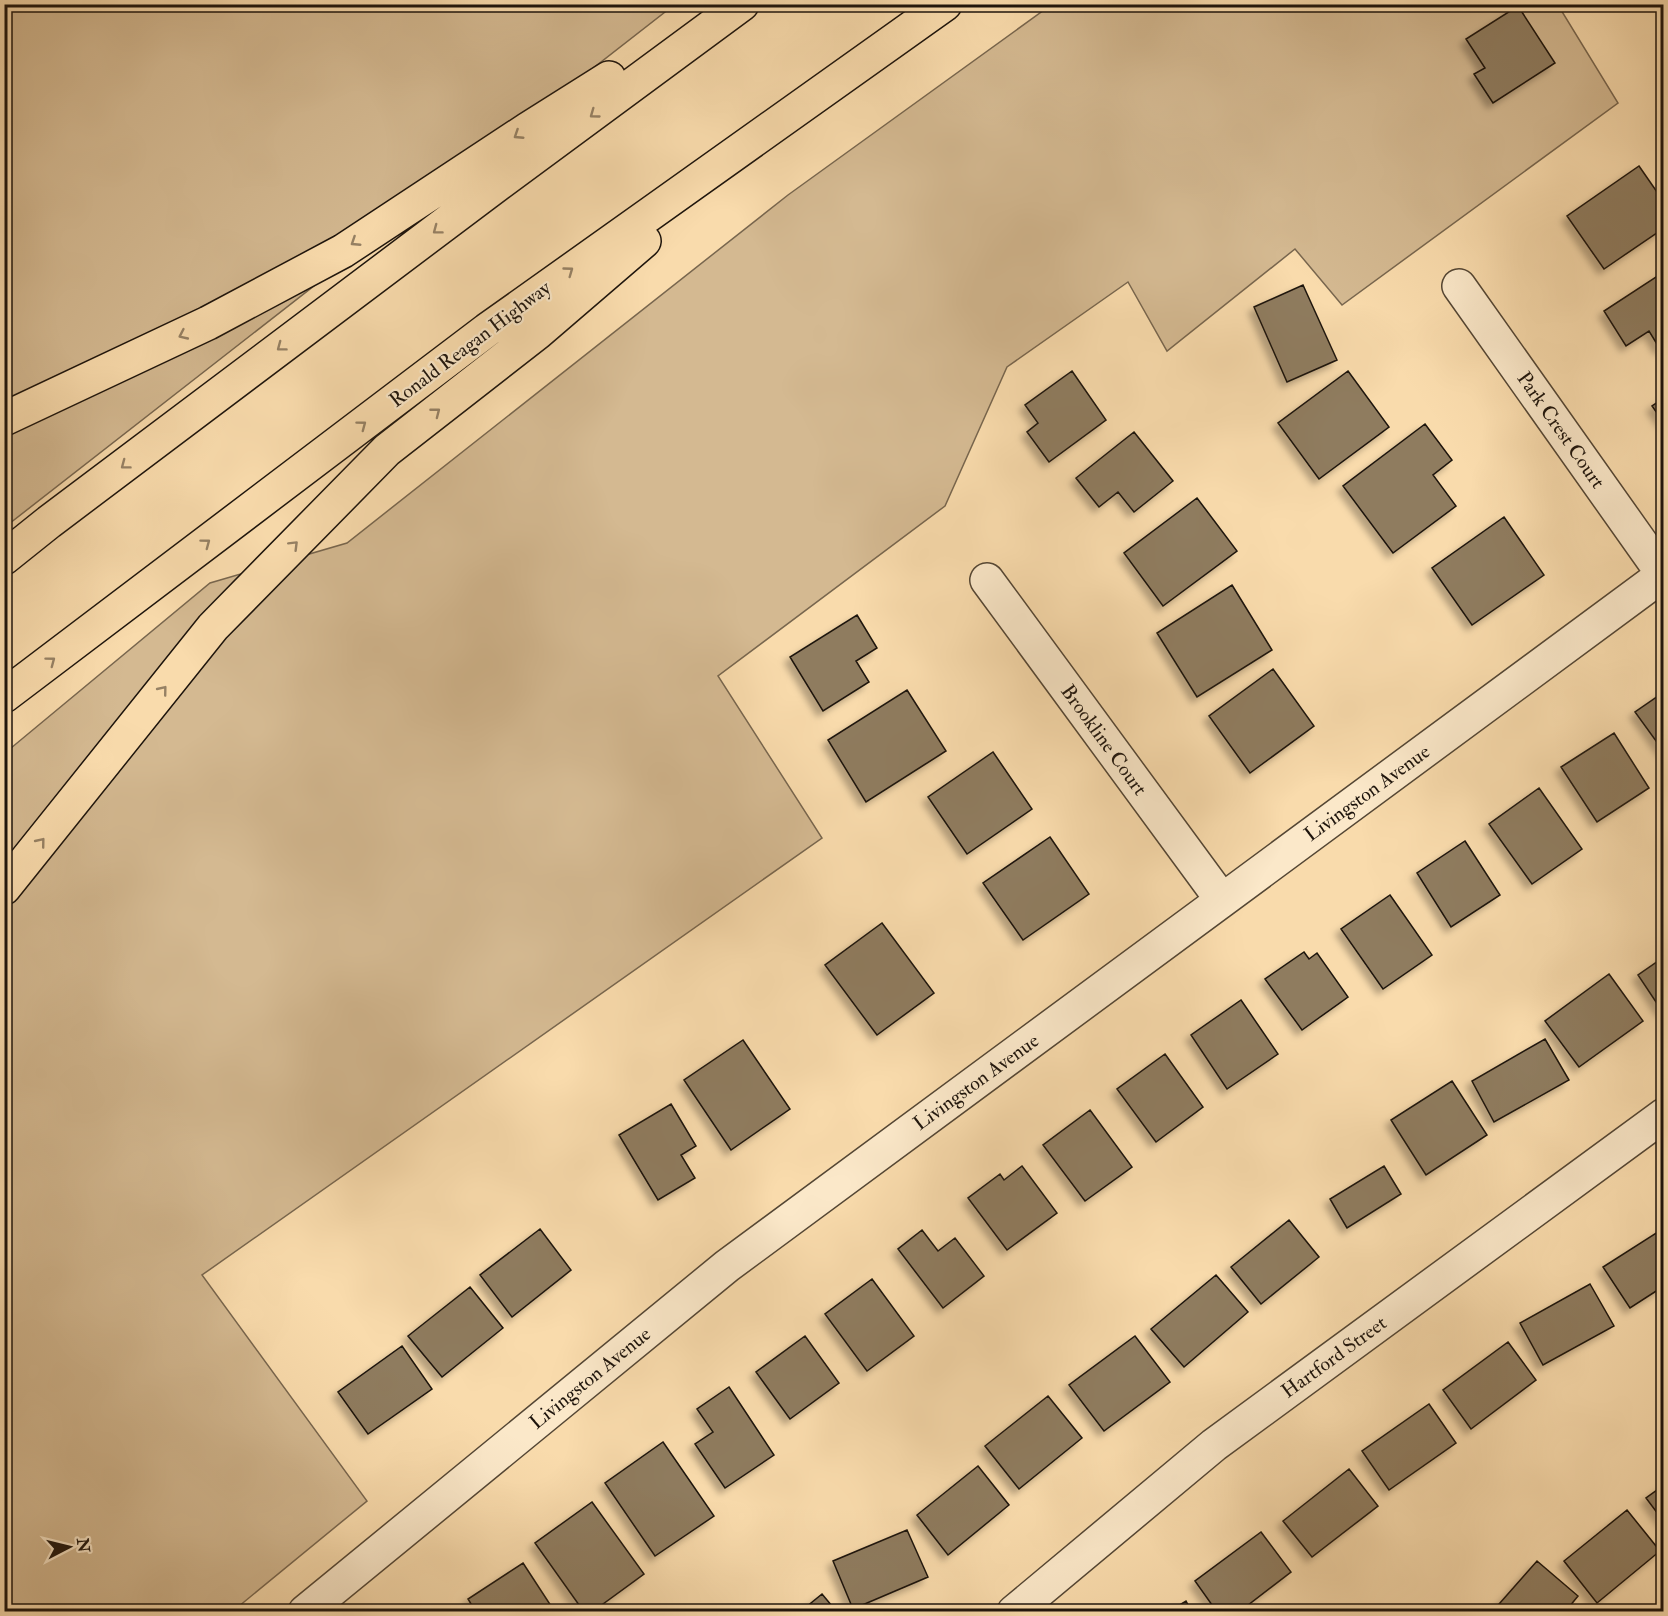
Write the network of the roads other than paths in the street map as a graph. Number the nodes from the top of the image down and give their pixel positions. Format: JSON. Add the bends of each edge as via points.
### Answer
{"nodes":[{"id":1,"x":728,"y":4,"type":"edge"},
{"id":2,"x":742,"y":4,"type":"edge"},
{"id":3,"x":945,"y":4,"type":"edge"},
{"id":4,"x":810,"y":99,"type":"junction"},
{"id":5,"x":1460,"y":286,"type":"dead end"},
{"id":6,"x":4,"y":419,"type":"edge"},
{"id":7,"x":4,"y":558,"type":"edge"},
{"id":8,"x":1663,"y":574,"type":"edge"},
{"id":9,"x":987,"y":580,"type":"dead end"},
{"id":10,"x":4,"y":696,"type":"edge"},
{"id":11,"x":4,"y":888,"type":"edge"},
{"id":12,"x":1222,"y":900,"type":"junction"},
{"id":13,"x":1664,"y":1115,"type":"edge"},
{"id":14,"x":305,"y":1611,"type":"edge"},
{"id":15,"x":1014,"y":1611,"type":"edge"}],
"edges":[{"from":1,"to":6,"type":"highway","one_way":true,"via":[[343,250],[208,323]]},
{"from":2,"to":7,"type":"highway","one_way":true},
{"from":3,"to":4,"type":"highway","name":"Ronald Reagan Highway"},
{"from":10,"to":4,"type":"highway","name":"Ronald Reagan Highway","one_way":true,"via":[[487,330]]},
{"from":11,"to":4,"type":"highway","one_way":true,"via":[[213,627],[387,450],[537,333]]},
{"from":5,"to":8,"type":"street","name":"Park Crest Court"},
{"from":8,"to":12,"type":"street","name":"Livingston Avenue"},
{"from":9,"to":12,"type":"street","name":"Brookline Court"},
{"from":12,"to":14,"type":"street","name":"Livingston Avenue","via":[[727,1266]]},
{"from":13,"to":15,"type":"street","name":"Hartford Street","via":[[1214,1445]]}]}
